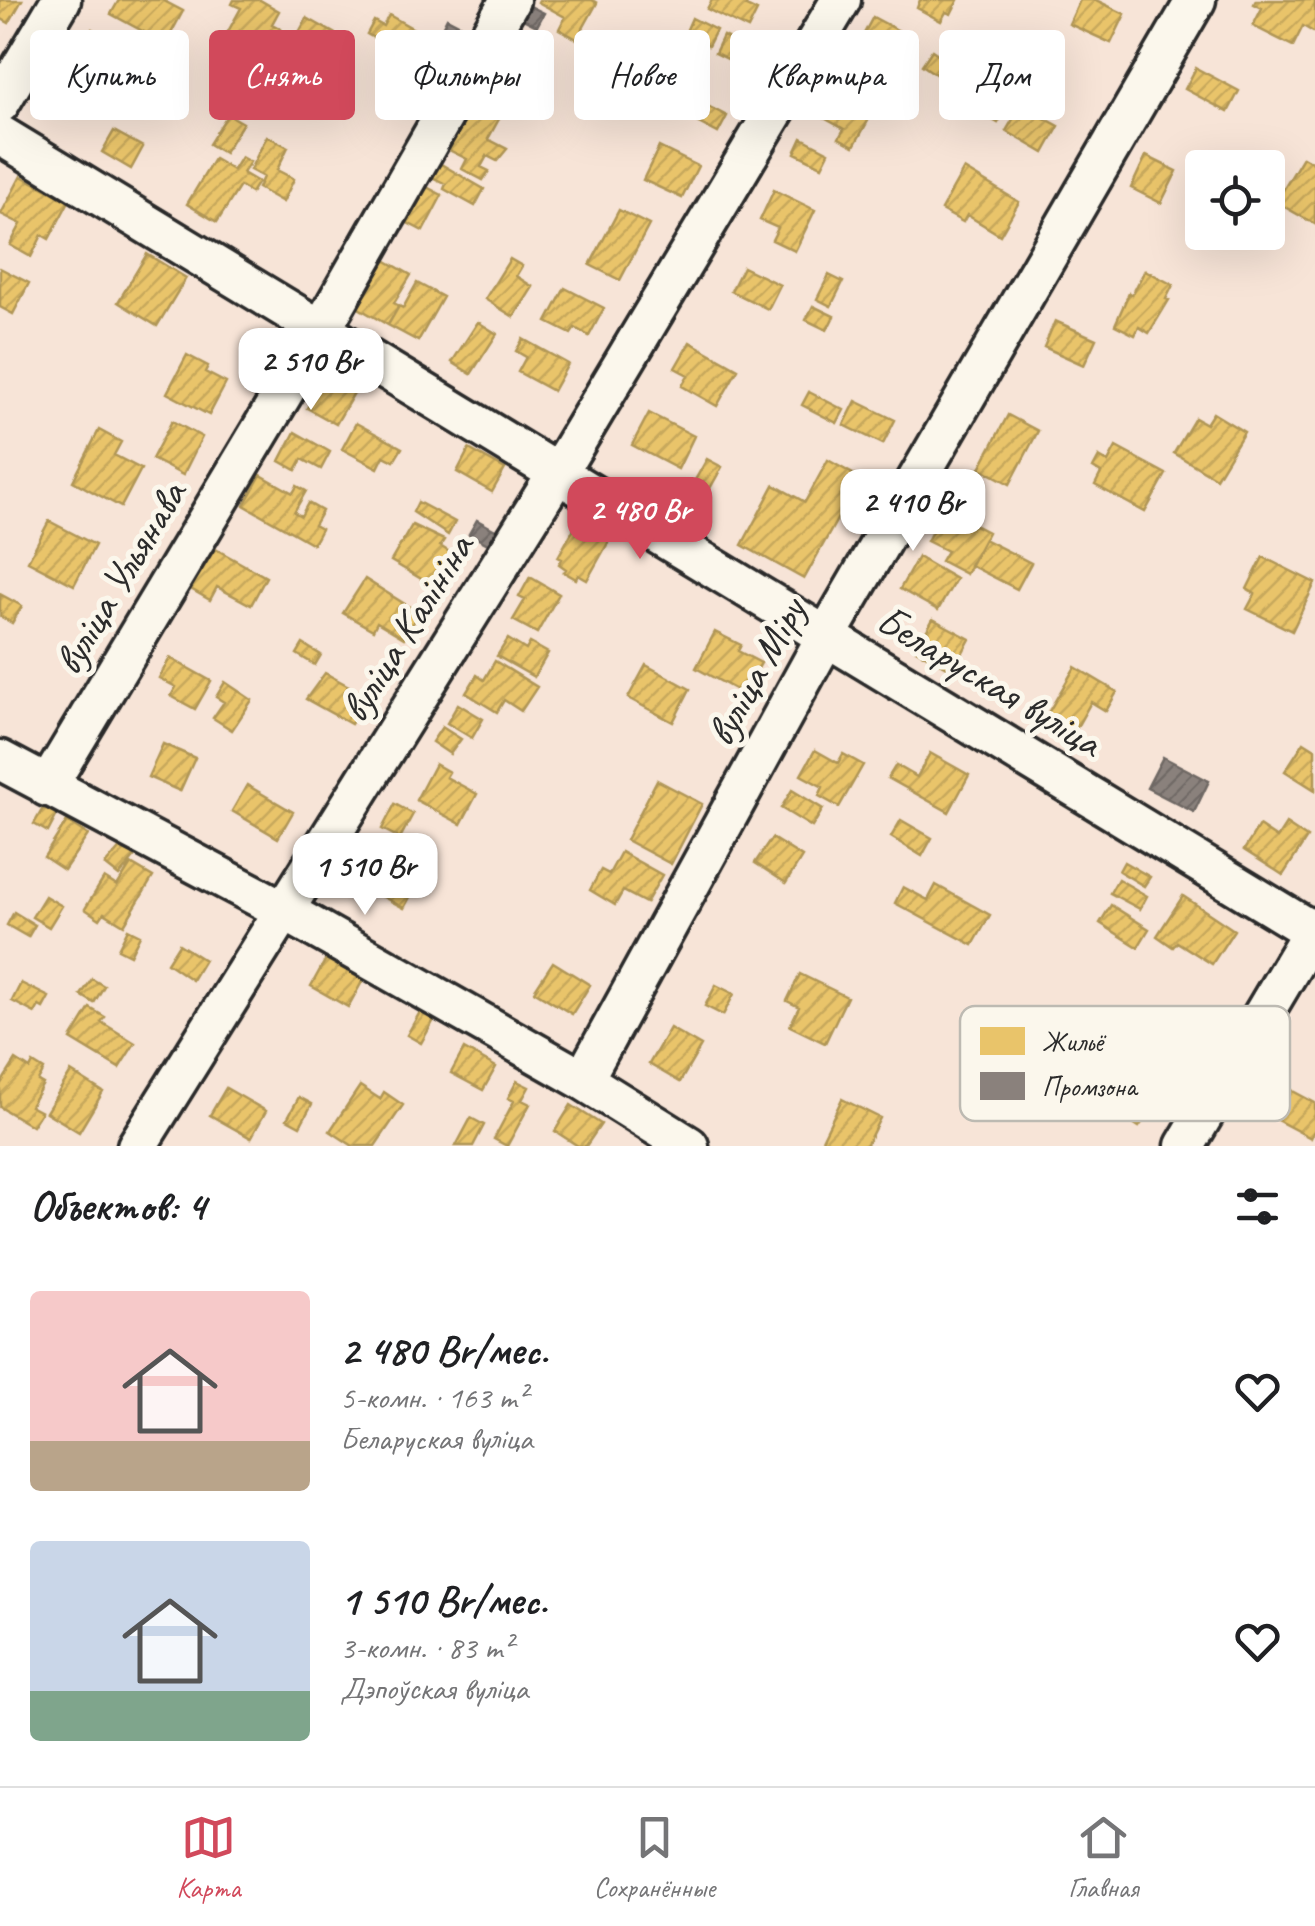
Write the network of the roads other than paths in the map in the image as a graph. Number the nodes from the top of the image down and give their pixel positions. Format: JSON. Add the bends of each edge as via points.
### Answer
{"nodes":[{"id":1,"x":61,"y":0,"type":"edge"},
{"id":2,"x":510,"y":0,"type":"edge"},
{"id":3,"x":841,"y":0,"type":"edge"},
{"id":4,"x":1196,"y":0,"type":"edge"},
{"id":5,"x":0,"y":103,"type":"edge"},
{"id":6,"x":0,"y":134,"type":"edge"},
{"id":7,"x":321,"y":330,"type":"junction"},
{"id":8,"x":557,"y":474,"type":"junction"},
{"id":9,"x":827,"y":634,"type":"junction"},
{"id":10,"x":0,"y":760,"type":"edge"},
{"id":11,"x":48,"y":787,"type":"junction"},
{"id":12,"x":283,"y":910,"type":"junction"},
{"id":13,"x":1314,"y":931,"type":"edge"},
{"id":14,"x":1269,"y":1006,"type":"edge"},
{"id":15,"x":583,"y":1080,"type":"junction"},
{"id":16,"x":1200,"y":1121,"type":"edge"},
{"id":17,"x":137,"y":1146,"type":"edge"},
{"id":18,"x":689,"y":1146,"type":"edge"},
{"id":19,"x":1185,"y":1146,"type":"edge"}],
"edges":[{"from":1,"to":5,"type":"street"},
{"from":2,"to":7,"type":"street","name":"вуліца Ульянава"},
{"from":3,"to":8,"type":"street","name":"вуліца Калініна"},
{"from":4,"to":9,"type":"street","name":"вуліца Міру"},
{"from":6,"to":7,"type":"street","name":"Беларуская вуліца"},
{"from":7,"to":8,"type":"street","name":"Беларуская вуліца"},
{"from":7,"to":11,"type":"street","name":"вуліца Ульянава"},
{"from":8,"to":9,"type":"street","name":"Беларуская вуліца"},
{"from":8,"to":12,"type":"street","name":"вуліца Калініна"},
{"from":9,"to":13,"type":"street","name":"Беларуская вуліца"},
{"from":9,"to":15,"type":"street","name":"вуліца Міру"},
{"from":10,"to":11,"type":"street"},
{"from":11,"to":12,"type":"street"},
{"from":12,"to":15,"type":"street"},
{"from":12,"to":17,"type":"street","name":"вуліца Калініна"},
{"from":13,"to":14,"type":"street"},
{"from":15,"to":18,"type":"street"},
{"from":16,"to":19,"type":"street"}]}
